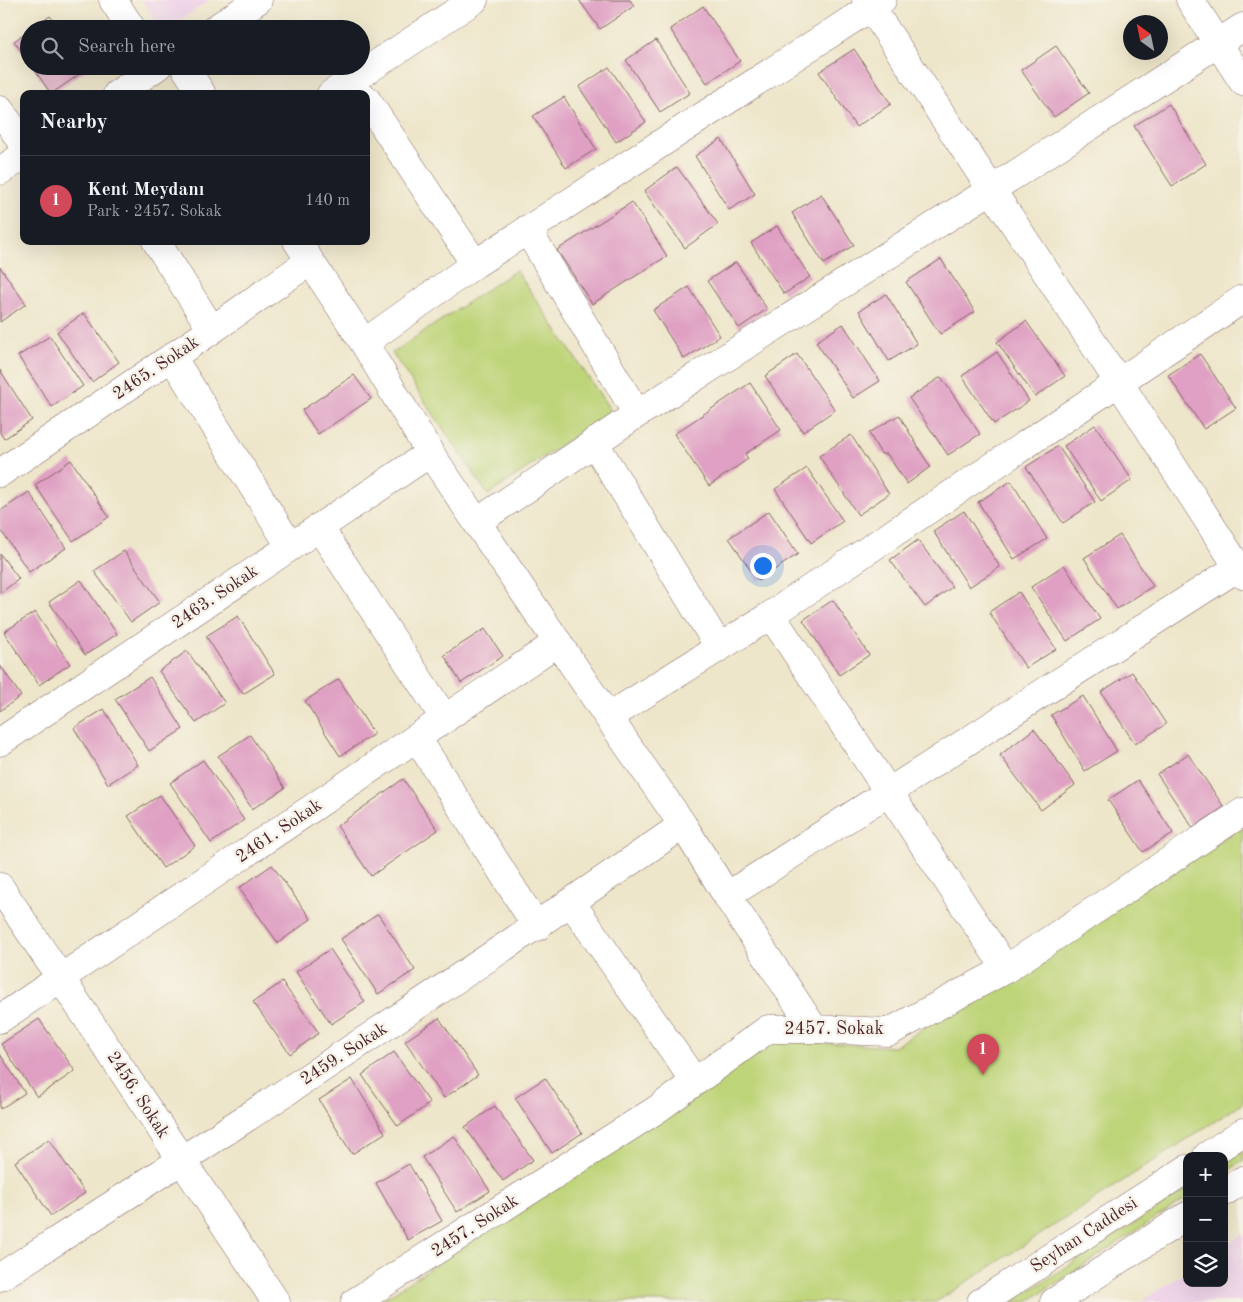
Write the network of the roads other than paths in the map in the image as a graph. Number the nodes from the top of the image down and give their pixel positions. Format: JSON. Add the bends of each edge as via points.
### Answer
{"nodes":[{"id":1,"x":113,"y":0,"type":"edge"},
{"id":2,"x":258,"y":0,"type":"edge"},
{"id":3,"x":474,"y":0,"type":"edge"},
{"id":4,"x":1190,"y":0,"type":"edge"},
{"id":5,"x":873,"y":2,"type":"edge"},
{"id":6,"x":126,"y":20,"type":"edge"},
{"id":7,"x":228,"y":20,"type":"edge"},
{"id":8,"x":1243,"y":26,"type":"edge"},
{"id":9,"x":1218,"y":43,"type":"junction"},
{"id":10,"x":145,"y":75,"type":"edge"},
{"id":11,"x":190,"y":75,"type":"edge"},
{"id":12,"x":1243,"y":82,"type":"edge"},
{"id":13,"x":123,"y":90,"type":"edge"},
{"id":14,"x":199,"y":90,"type":"edge"},
{"id":15,"x":354,"y":90,"type":"edge"},
{"id":16,"x":0,"y":110,"type":"edge"},
{"id":17,"x":370,"y":115,"type":"edge"},
{"id":18,"x":20,"y":139,"type":"edge"},
{"id":19,"x":20,"y":158,"type":"edge"},
{"id":20,"x":0,"y":171,"type":"edge"},
{"id":21,"x":991,"y":190,"type":"junction"},
{"id":22,"x":527,"y":230,"type":"junction"},
{"id":23,"x":159,"y":245,"type":"edge"},
{"id":24,"x":303,"y":251,"type":"edge"},
{"id":25,"x":475,"y":264,"type":"junction"},
{"id":26,"x":1243,"y":298,"type":"edge"},
{"id":27,"x":212,"y":330,"type":"junction"},
{"id":28,"x":364,"y":343,"type":"junction"},
{"id":29,"x":172,"y":357,"type":"junction"},
{"id":30,"x":1118,"y":381,"type":"junction"},
{"id":31,"x":637,"y":414,"type":"junction"},
{"id":32,"x":594,"y":442,"type":"junction"},
{"id":33,"x":430,"y":453,"type":"junction"},
{"id":34,"x":0,"y":473,"type":"edge"},
{"id":35,"x":477,"y":522,"type":"junction"},
{"id":36,"x":318,"y":527,"type":"junction"},
{"id":37,"x":290,"y":546,"type":"junction"},
{"id":38,"x":1241,"y":569,"type":"edge"},
{"id":39,"x":771,"y":615,"type":"junction"},
{"id":40,"x":558,"y":642,"type":"junction"},
{"id":41,"x":720,"y":647,"type":"junction"},
{"id":42,"x":608,"y":717,"type":"junction"},
{"id":43,"x":445,"y":719,"type":"junction"},
{"id":44,"x":418,"y":738,"type":"junction"},
{"id":45,"x":0,"y":742,"type":"edge"},
{"id":46,"x":888,"y":792,"type":"junction"},
{"id":47,"x":1243,"y":812,"type":"edge"},
{"id":48,"x":683,"y":825,"type":"junction"},
{"id":49,"x":0,"y":887,"type":"edge"},
{"id":50,"x":726,"y":896,"type":"junction"},
{"id":51,"x":571,"y":902,"type":"junction"},
{"id":52,"x":537,"y":926,"type":"junction"},
{"id":53,"x":1006,"y":969,"type":"junction"},
{"id":54,"x":61,"y":978,"type":"junction"},
{"id":55,"x":0,"y":1019,"type":"edge"},
{"id":56,"x":814,"y":1029,"type":"junction"},
{"id":57,"x":696,"y":1082,"type":"junction"},
{"id":58,"x":1243,"y":1132,"type":"edge"},
{"id":59,"x":1213,"y":1152,"type":"edge"},
{"id":60,"x":181,"y":1161,"type":"junction"},
{"id":61,"x":1183,"y":1172,"type":"edge"},
{"id":62,"x":1243,"y":1180,"type":"edge"},
{"id":63,"x":1228,"y":1189,"type":"edge"},
{"id":64,"x":1183,"y":1219,"type":"edge"},
{"id":65,"x":0,"y":1277,"type":"edge"},
{"id":66,"x":276,"y":1302,"type":"edge"},
{"id":67,"x":356,"y":1302,"type":"edge"},
{"id":68,"x":982,"y":1302,"type":"edge"},
{"id":69,"x":1054,"y":1302,"type":"edge"}],
"edges":[{"from":1,"to":6,"type":"street"},
{"from":2,"to":7,"type":"street"},
{"from":3,"to":15,"type":"street"},
{"from":4,"to":9,"type":"street"},
{"from":5,"to":21,"type":"street"},
{"from":5,"to":22,"type":"street"},
{"from":8,"to":9,"type":"street"},
{"from":9,"to":12,"type":"street"},
{"from":9,"to":21,"type":"street"},
{"from":10,"to":13,"type":"street"},
{"from":11,"to":14,"type":"street"},
{"from":16,"to":18,"type":"street"},
{"from":17,"to":25,"type":"street"},
{"from":19,"to":20,"type":"street"},
{"from":21,"to":30,"type":"street"},
{"from":21,"to":31,"type":"street"},
{"from":22,"to":25,"type":"street"},
{"from":22,"to":31,"type":"street"},
{"from":23,"to":27,"type":"street"},
{"from":24,"to":27,"type":"street","name":"2465. Sokak"},
{"from":24,"to":28,"type":"street"},
{"from":25,"to":28,"type":"street"},
{"from":26,"to":30,"type":"street"},
{"from":27,"to":29,"type":"street","name":"2465. Sokak"},
{"from":28,"to":33,"type":"street"},
{"from":29,"to":34,"type":"street","name":"2465. Sokak"},
{"from":29,"to":37,"type":"street"},
{"from":30,"to":38,"type":"street"},
{"from":30,"to":39,"type":"street"},
{"from":31,"to":32,"type":"street"},
{"from":32,"to":35,"type":"street"},
{"from":32,"to":41,"type":"street"},
{"from":33,"to":35,"type":"street"},
{"from":33,"to":36,"type":"street","name":"2463. Sokak"},
{"from":35,"to":40,"type":"street"},
{"from":36,"to":37,"type":"street","name":"2463. Sokak"},
{"from":36,"to":43,"type":"street"},
{"from":37,"to":45,"type":"street","name":"2463. Sokak"},
{"from":38,"to":46,"type":"street"},
{"from":39,"to":41,"type":"street"},
{"from":39,"to":46,"type":"street"},
{"from":40,"to":42,"type":"street"},
{"from":40,"to":43,"type":"street","name":"2461. Sokak"},
{"from":41,"to":42,"type":"street"},
{"from":42,"to":48,"type":"street"},
{"from":43,"to":44,"type":"street","name":"2461. Sokak"},
{"from":44,"to":52,"type":"street"},
{"from":44,"to":54,"type":"street","name":"2461. Sokak"},
{"from":46,"to":50,"type":"street"},
{"from":46,"to":53,"type":"street"},
{"from":47,"to":53,"type":"street","name":"2457. Sokak"},
{"from":48,"to":50,"type":"street"},
{"from":48,"to":51,"type":"street","name":"2459. Sokak"},
{"from":49,"to":54,"type":"street","name":"2456. Sokak"},
{"from":50,"to":56,"type":"street"},
{"from":51,"to":52,"type":"street","name":"2459. Sokak"},
{"from":51,"to":57,"type":"street"},
{"from":52,"to":60,"type":"street","name":"2459. Sokak"},
{"from":53,"to":56,"type":"street","name":"2457. Sokak","via":[[889,1032]]},
{"from":54,"to":55,"type":"street","name":"2461. Sokak"},
{"from":54,"to":60,"type":"street","name":"2456. Sokak"},
{"from":56,"to":57,"type":"street","name":"2457. Sokak","via":[[768,1029]]},
{"from":57,"to":67,"type":"street","name":"2457. Sokak"},
{"from":58,"to":59,"type":"street"},
{"from":60,"to":65,"type":"street","name":"2459. Sokak"},
{"from":60,"to":66,"type":"street","name":"2456. Sokak"},
{"from":61,"to":68,"type":"street","name":"Seyhan Caddesi"},
{"from":62,"to":63,"type":"street"},
{"from":64,"to":69,"type":"street"}]}
